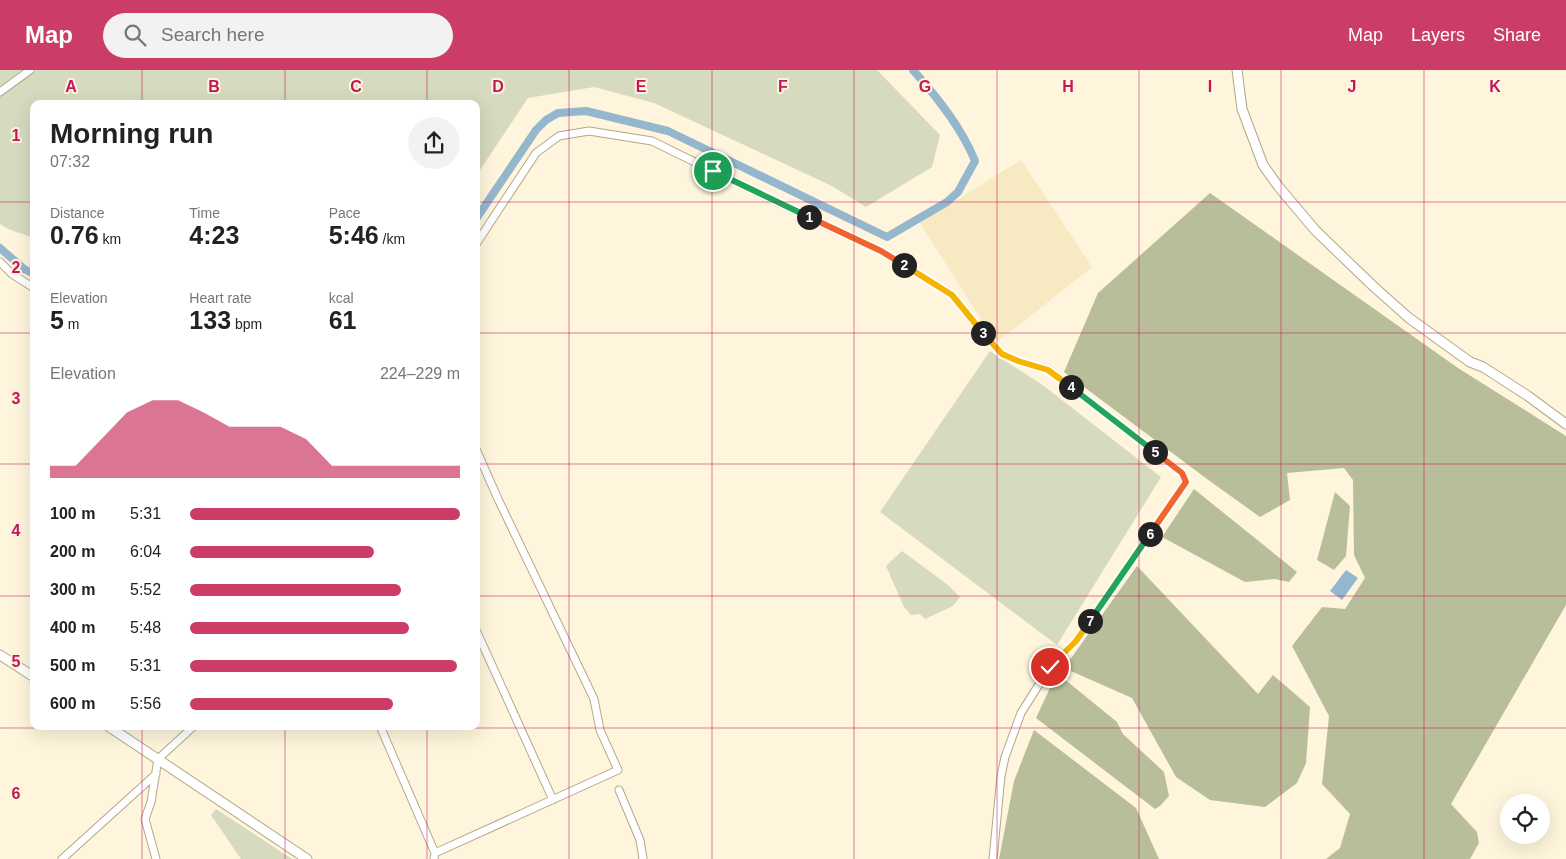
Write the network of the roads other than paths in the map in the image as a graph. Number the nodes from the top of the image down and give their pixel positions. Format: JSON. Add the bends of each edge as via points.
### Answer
{"nodes":[{"id":1,"x":30,"y":70,"type":"edge"},
{"id":2,"x":1237,"y":70,"type":"edge"},
{"id":3,"x":0,"y":92,"type":"edge"},
{"id":4,"x":480,"y":238,"type":"edge"},
{"id":5,"x":0,"y":262,"type":"edge"},
{"id":6,"x":30,"y":285,"type":"edge"},
{"id":7,"x":1566,"y":424,"type":"edge"},
{"id":8,"x":480,"y":458,"type":"edge"},
{"id":9,"x":480,"y":639,"type":"edge"},
{"id":10,"x":0,"y":655,"type":"edge"},
{"id":11,"x":30,"y":674,"type":"edge"},
{"id":12,"x":114,"y":730,"type":"edge"},
{"id":13,"x":190,"y":730,"type":"edge"},
{"id":14,"x":382,"y":730,"type":"edge"},
{"id":15,"x":158,"y":759,"type":"junction"},
{"id":16,"x":156,"y":774,"type":"junction"},
{"id":17,"x":619,"y":790,"type":"dead end"},
{"id":18,"x":553,"y":800,"type":"junction"},
{"id":19,"x":435,"y":856,"type":"edge"},
{"id":20,"x":62,"y":859,"type":"edge"},
{"id":21,"x":156,"y":859,"type":"edge"},
{"id":22,"x":307,"y":859,"type":"edge"},
{"id":23,"x":643,"y":859,"type":"edge"},
{"id":24,"x":993,"y":859,"type":"edge"}],
"edges":[{"from":1,"to":3,"type":"street"},
{"from":2,"to":7,"type":"street","via":[[1242,109],[1263,165],[1315,230],[1409,318]]},
{"from":4,"to":24,"type":"street","via":[[536,153],[559,136],[589,131],[652,141],[881,251],[948,292],[1002,354],[1048,370],[1182,473],[1186,482],[1177,496],[1076,641],[1050,667],[1021,713],[1001,776]]},
{"from":5,"to":6,"type":"street"},
{"from":8,"to":18,"type":"street","via":[[594,699],[600,730],[618,770]]},
{"from":9,"to":18,"type":"street"},
{"from":10,"to":11,"type":"street"},
{"from":12,"to":15,"type":"street"},
{"from":13,"to":15,"type":"street"},
{"from":14,"to":19,"type":"street"},
{"from":15,"to":16,"type":"street"},
{"from":15,"to":22,"type":"street"},
{"from":16,"to":20,"type":"street"},
{"from":16,"to":21,"type":"street","via":[[145,818]]},
{"from":17,"to":23,"type":"street","via":[[640,840]]},
{"from":18,"to":19,"type":"street"}]}
